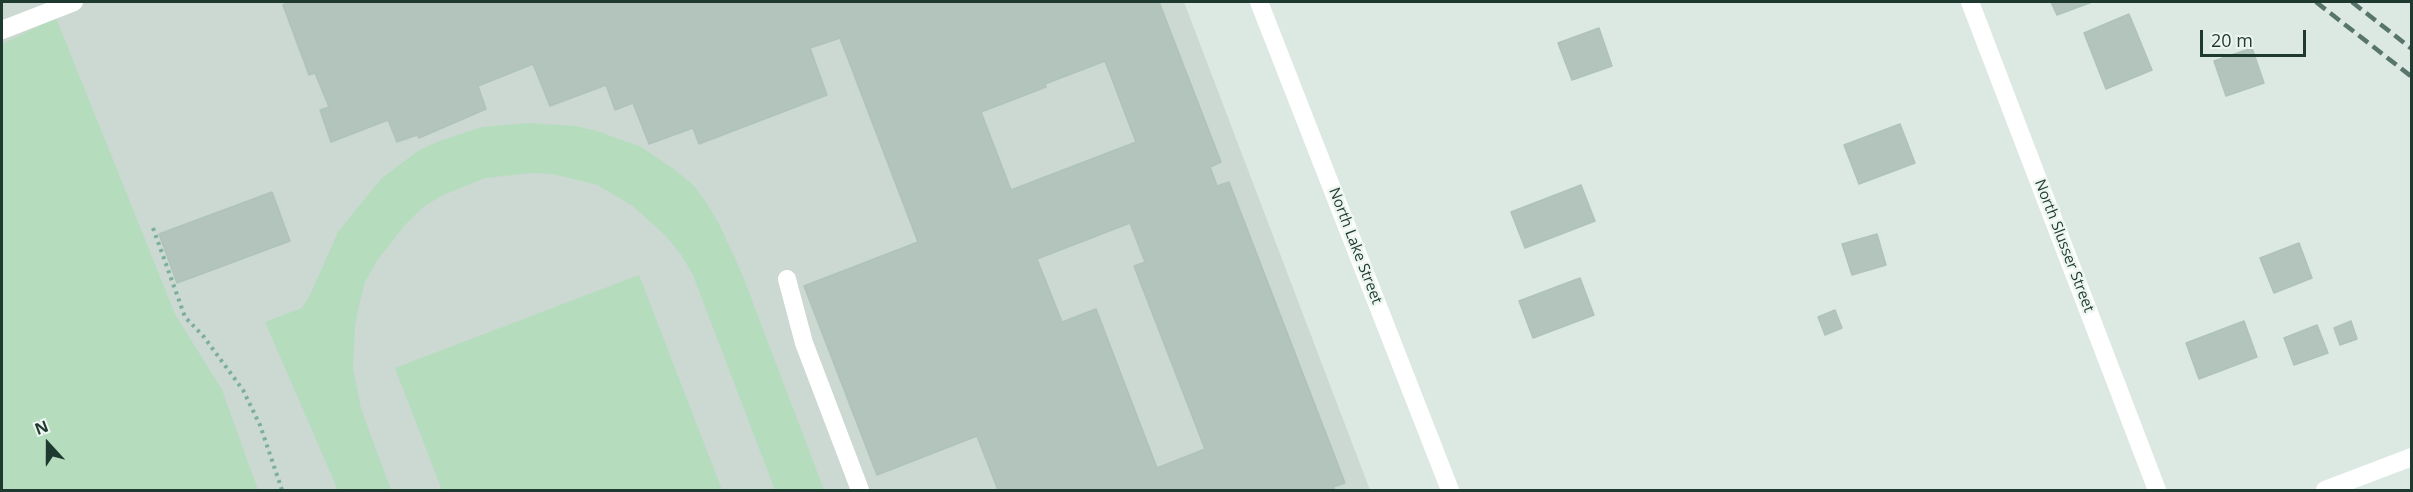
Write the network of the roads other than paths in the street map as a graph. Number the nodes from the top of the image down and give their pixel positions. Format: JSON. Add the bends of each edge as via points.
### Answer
{"nodes":[{"id":1,"x":74,"y":2,"type":"edge"},
{"id":2,"x":1259,"y":2,"type":"edge"},
{"id":3,"x":1970,"y":2,"type":"edge"},
{"id":4,"x":2,"y":30,"type":"edge"},
{"id":5,"x":788,"y":279,"type":"dead end"},
{"id":6,"x":2412,"y":457,"type":"edge"},
{"id":7,"x":860,"y":490,"type":"edge"},
{"id":8,"x":1450,"y":490,"type":"edge"},
{"id":9,"x":2157,"y":490,"type":"edge"},
{"id":10,"x":2325,"y":490,"type":"edge"}],
"edges":[{"from":1,"to":4,"type":"street"},
{"from":2,"to":8,"type":"street","name":"North Lake Street"},
{"from":3,"to":9,"type":"street","name":"North Slusser Street"},
{"from":5,"to":7,"type":"street","via":[[804,343]]},
{"from":6,"to":10,"type":"street"}]}
